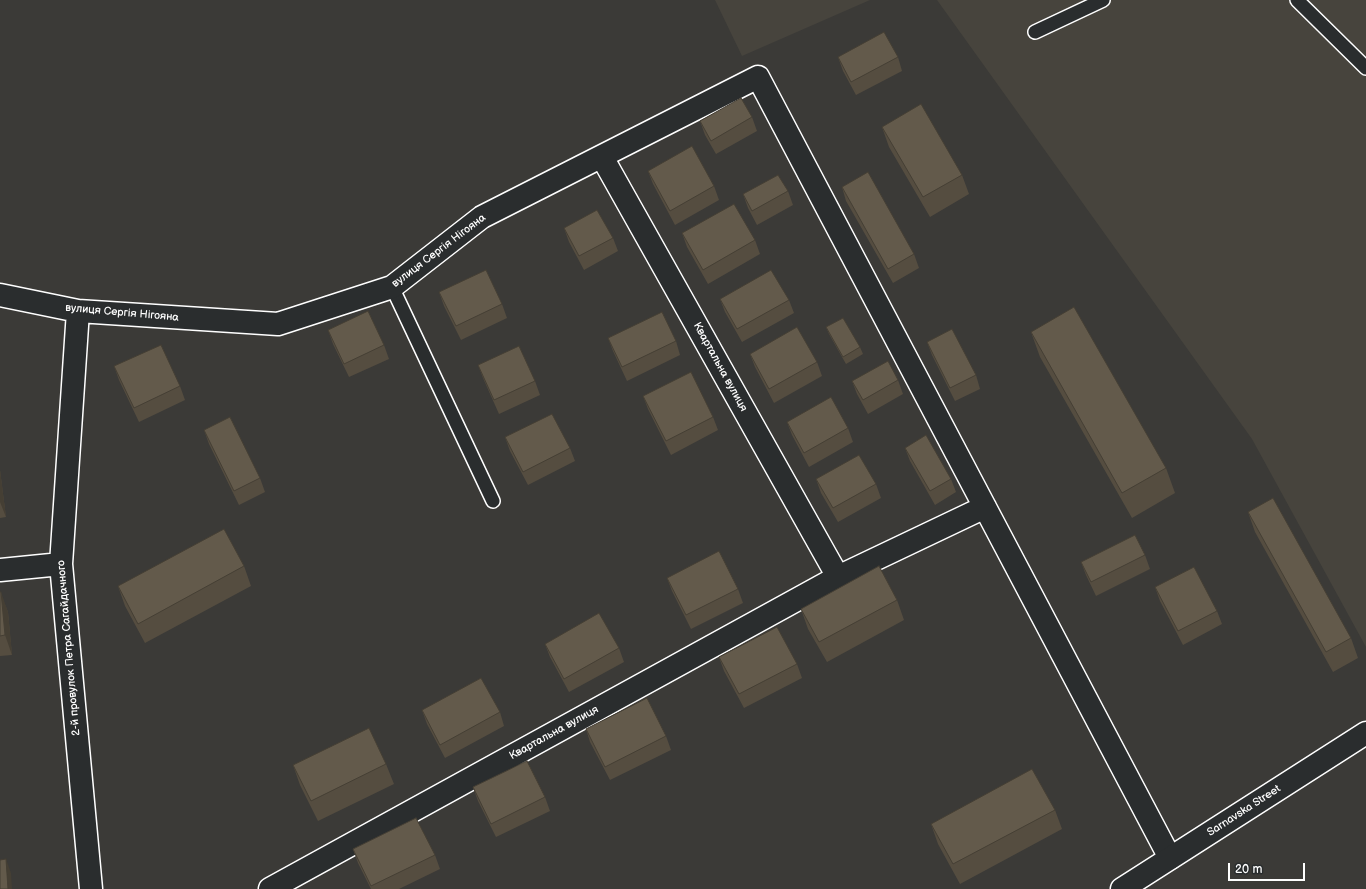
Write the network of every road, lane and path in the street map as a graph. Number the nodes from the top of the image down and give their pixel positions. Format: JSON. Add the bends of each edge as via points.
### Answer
{"nodes":[{"id":1,"x":1103,"y":0,"type":"edge"},
{"id":2,"x":1297,"y":0,"type":"edge"},
{"id":3,"x":1036,"y":32,"type":"dead end"},
{"id":4,"x":1366,"y":68,"type":"edge"},
{"id":5,"x":602,"y":157,"type":"junction"},
{"id":6,"x":392,"y":287,"type":"junction"},
{"id":7,"x":0,"y":295,"type":"edge"},
{"id":8,"x":78,"y":311,"type":"junction"},
{"id":9,"x":493,"y":501,"type":"dead end"},
{"id":10,"x":985,"y":507,"type":"junction"},
{"id":11,"x":60,"y":564,"type":"junction"},
{"id":12,"x":0,"y":570,"type":"edge"},
{"id":13,"x":838,"y":577,"type":"junction"},
{"id":14,"x":1366,"y":733,"type":"edge"},
{"id":15,"x":1170,"y":858,"type":"junction"},
{"id":16,"x":91,"y":889,"type":"edge"},
{"id":17,"x":270,"y":889,"type":"edge"},
{"id":18,"x":1122,"y":889,"type":"edge"}],
"edges":[{"from":1,"to":3,"type":"lane"},
{"from":2,"to":4,"type":"lane"},
{"from":5,"to":6,"type":"street","name":"вулиця Сергія Нігояна","via":[[482,217]]},
{"from":5,"to":10,"type":"street","name":"вулиця Сергія Нігояна","via":[[758,77]]},
{"from":5,"to":13,"type":"street","name":"Квартальна вулиця"},
{"from":6,"to":8,"type":"street","name":"вулиця Сергія Нігояна","via":[[278,324]]},
{"from":6,"to":9,"type":"lane"},
{"from":7,"to":8,"type":"street","name":"вулиця Сергія Нігояна"},
{"from":8,"to":11,"type":"street","name":"2-й провулок Петра Сагайдачного"},
{"from":10,"to":13,"type":"street","name":"Квартальна вулиця"},
{"from":10,"to":15,"type":"street"},
{"from":11,"to":12,"type":"street"},
{"from":11,"to":16,"type":"street","name":"2-й провулок Петра Сагайдачного"},
{"from":13,"to":17,"type":"street","name":"Квартальна вулиця"},
{"from":14,"to":15,"type":"street","name":"Sarnavska Street"},
{"from":15,"to":18,"type":"street","name":"Sarnavska Street"}]}
